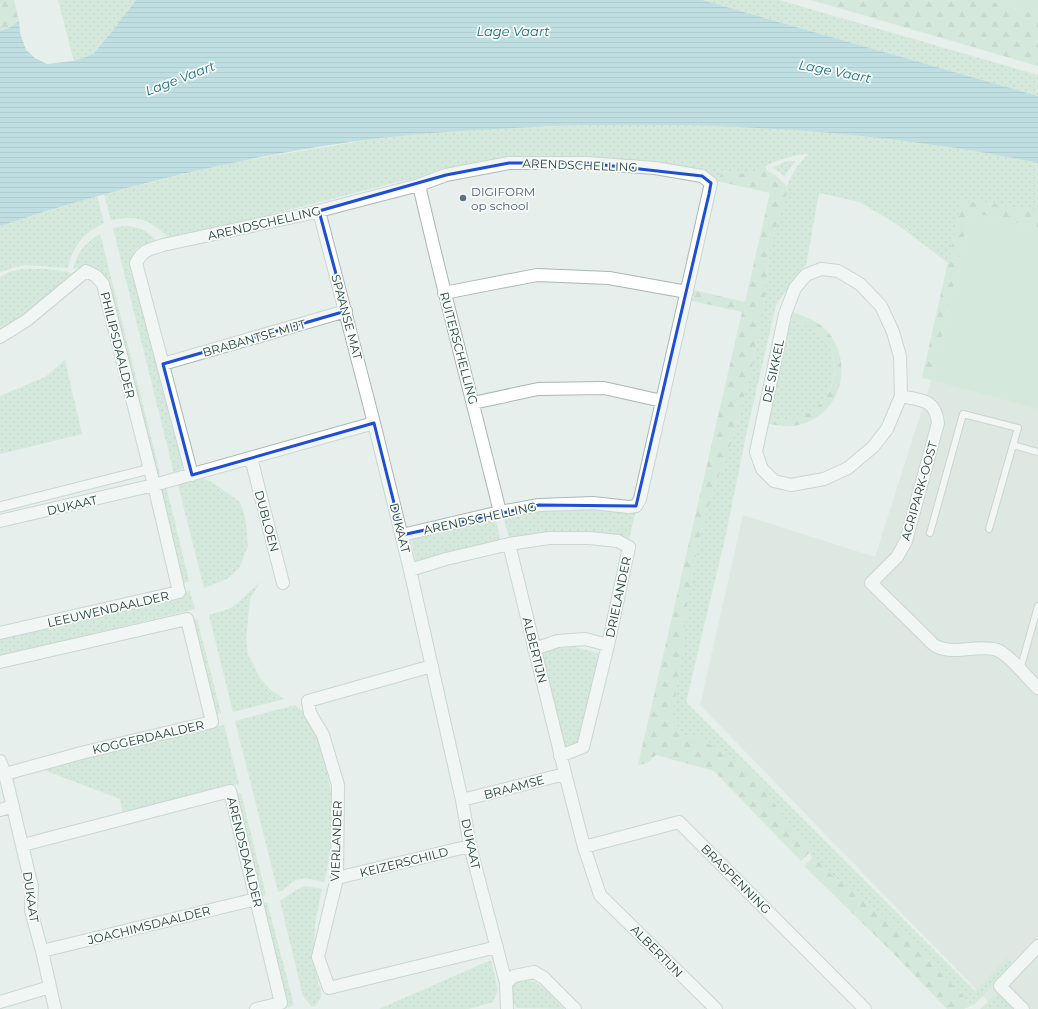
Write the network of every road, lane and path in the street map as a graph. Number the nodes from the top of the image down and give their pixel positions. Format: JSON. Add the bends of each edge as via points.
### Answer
{"nodes":[{"id":1,"x":419,"y":185,"type":"junction"},
{"id":2,"x":319,"y":211,"type":"junction"},
{"id":3,"x":687,"y":292,"type":"junction"},
{"id":4,"x":444,"y":293,"type":"junction"},
{"id":5,"x":346,"y":312,"type":"junction"},
{"id":6,"x":0,"y":337,"type":"edge"},
{"id":7,"x":163,"y":364,"type":"junction"},
{"id":8,"x":901,"y":396,"type":"junction"},
{"id":9,"x":662,"y":401,"type":"junction"},
{"id":10,"x":473,"y":403,"type":"junction"},
{"id":11,"x":374,"y":423,"type":"junction"},
{"id":12,"x":1013,"y":445,"type":"junction"},
{"id":13,"x":1038,"y":452,"type":"edge"},
{"id":14,"x":251,"y":458,"type":"junction"},
{"id":15,"x":150,"y":469,"type":"junction"},
{"id":16,"x":192,"y":475,"type":"junction"},
{"id":17,"x":154,"y":486,"type":"junction"},
{"id":18,"x":0,"y":507,"type":"edge"},
{"id":19,"x":500,"y":512,"type":"junction"},
{"id":20,"x":0,"y":521,"type":"edge"},
{"id":21,"x":989,"y":529,"type":"dead end"},
{"id":22,"x":930,"y":533,"type":"dead end"},
{"id":23,"x":402,"y":535,"type":"junction"},
{"id":24,"x":509,"y":544,"type":"junction"},
{"id":25,"x":410,"y":570,"type":"junction"},
{"id":26,"x":283,"y":583,"type":"dead end"},
{"id":27,"x":1038,"y":606,"type":"edge"},
{"id":28,"x":0,"y":633,"type":"edge"},
{"id":29,"x":608,"y":645,"type":"junction"},
{"id":30,"x":534,"y":649,"type":"junction"},
{"id":31,"x":0,"y":662,"type":"edge"},
{"id":32,"x":432,"y":666,"type":"junction"},
{"id":33,"x":1020,"y":670,"type":"junction"},
{"id":34,"x":1038,"y":688,"type":"edge"},
{"id":35,"x":560,"y":756,"type":"junction"},
{"id":36,"x":0,"y":761,"type":"edge"},
{"id":37,"x":5,"y":774,"type":"junction"},
{"id":38,"x":565,"y":774,"type":"junction"},
{"id":39,"x":462,"y":800,"type":"junction"},
{"id":40,"x":13,"y":806,"type":"junction"},
{"id":41,"x":0,"y":810,"type":"edge"},
{"id":42,"x":23,"y":845,"type":"junction"},
{"id":43,"x":470,"y":846,"type":"junction"},
{"id":44,"x":584,"y":847,"type":"junction"},
{"id":45,"x":337,"y":878,"type":"junction"},
{"id":46,"x":256,"y":899,"type":"junction"},
{"id":47,"x":497,"y":946,"type":"junction"},
{"id":48,"x":1038,"y":946,"type":"edge"},
{"id":49,"x":42,"y":951,"type":"junction"},
{"id":50,"x":506,"y":983,"type":"junction"},
{"id":51,"x":50,"y":988,"type":"junction"},
{"id":52,"x":0,"y":1002,"type":"edge"},
{"id":53,"x":862,"y":1008,"type":"edge"},
{"id":54,"x":55,"y":1009,"type":"edge"},
{"id":55,"x":256,"y":1009,"type":"edge"},
{"id":56,"x":508,"y":1009,"type":"edge"},
{"id":57,"x":575,"y":1009,"type":"edge"},
{"id":58,"x":716,"y":1009,"type":"edge"},
{"id":59,"x":1023,"y":1009,"type":"edge"}],
"edges":[{"from":1,"to":2,"type":"street","name":"ARENDSCHELLING"},
{"from":1,"to":3,"type":"street","name":"ARENDSCHELLING","via":[[446,174],[509,163],[586,163],[655,168],[702,176],[711,183]]},
{"from":1,"to":4,"type":"street","name":"RUITERSCHELLING"},
{"from":2,"to":5,"type":"street","name":"SPAANSE MAT"},
{"from":2,"to":7,"type":"street","name":"ARENDSCHELLING","via":[[163,245],[147,250],[141,255],[136,264]]},
{"from":3,"to":4,"type":"street","via":[[609,278],[537,275]]},
{"from":3,"to":9,"type":"street","name":"ARENDSCHELLING"},
{"from":4,"to":10,"type":"street","name":"RUITERSCHELLING"},
{"from":5,"to":7,"type":"street","name":"BRABANTSE MIJT"},
{"from":5,"to":11,"type":"street","name":"SPAANSE MAT"},
{"from":6,"to":15,"type":"street","name":"PHILIPSDAALDER","via":[[27,320],[86,271],[96,276],[103,284]]},
{"from":7,"to":16,"type":"street","name":"ARENDSCHELLING"},
{"from":8,"to":8,"type":"street","name":"DE SIKKEL","via":[[900,356],[881,306],[860,284],[838,271],[821,269],[806,275],[795,288],[785,314],[756,452],[762,469],[774,481],[791,485],[824,479],[848,468],[873,447],[886,429]]},
{"from":8,"to":33,"type":"street","name":"AGRIPARK-OOST","via":[[929,403],[936,412],[938,423],[906,541],[897,557],[871,583],[938,647],[950,650],[997,650]]},
{"from":9,"to":10,"type":"street","via":[[604,388],[538,389]]},
{"from":9,"to":19,"type":"street","name":"ARENDSCHELLING","via":[[640,499],[636,506],[568,503]]},
{"from":10,"to":19,"type":"street","name":"RUITERSCHELLING"},
{"from":11,"to":14,"type":"street","name":"DUKAAT"},
{"from":11,"to":23,"type":"street","name":"DUKAAT"},
{"from":12,"to":13,"type":"lane"},
{"from":12,"to":21,"type":"lane"},
{"from":12,"to":22,"type":"lane","via":[[1018,428],[963,414]]},
{"from":14,"to":16,"type":"street","name":"DUKAAT"},
{"from":14,"to":26,"type":"street","name":"DUBLOEN"},
{"from":15,"to":17,"type":"street","name":"PHILIPSDAALDER"},
{"from":15,"to":18,"type":"street"},
{"from":16,"to":17,"type":"street","name":"DUKAAT"},
{"from":17,"to":20,"type":"street","name":"DUKAAT"},
{"from":17,"to":28,"type":"street","name":"LEEUWENDAALDER","via":[[179,592]]},
{"from":19,"to":23,"type":"street","name":"ARENDSCHELLING"},
{"from":23,"to":25,"type":"street","name":"DUKAAT"},
{"from":24,"to":25,"type":"street","name":"DRIELANDER"},
{"from":24,"to":29,"type":"street","name":"DRIELANDER","via":[[549,538],[589,538],[618,542],[629,547]]},
{"from":24,"to":30,"type":"street","name":"ALBERTIJN"},
{"from":25,"to":32,"type":"street","name":"DUKAAT"},
{"from":27,"to":33,"type":"lane"},
{"from":29,"to":30,"type":"street","via":[[585,639],[558,641]]},
{"from":29,"to":35,"type":"street","name":"DRIELANDER","via":[[583,747]]},
{"from":30,"to":35,"type":"street","name":"ALBERTIJN"},
{"from":31,"to":37,"type":"street","name":"KOGGERDAALDER","via":[[187,619],[212,722]]},
{"from":32,"to":39,"type":"street","name":"DUKAAT"},
{"from":32,"to":45,"type":"street","name":"VIERLANDER","via":[[308,701],[310,713],[323,736],[338,785]]},
{"from":33,"to":34,"type":"street","name":"AGRIPARK-OOST"},
{"from":35,"to":38,"type":"street"},
{"from":36,"to":37,"type":"street","name":"DUKAAT"},
{"from":37,"to":40,"type":"street","name":"DUKAAT"},
{"from":38,"to":39,"type":"street","name":"BRAAMSE"},
{"from":38,"to":44,"type":"street"},
{"from":39,"to":43,"type":"street","name":"DUKAAT"},
{"from":40,"to":41,"type":"street"},
{"from":40,"to":42,"type":"street","name":"DUKAAT"},
{"from":42,"to":46,"type":"street","name":"ARENDSDAALDER","via":[[230,791]]},
{"from":42,"to":49,"type":"street","name":"DUKAAT","via":[[32,887],[31,910]]},
{"from":43,"to":45,"type":"street","name":"KEIZERSCHILD"},
{"from":43,"to":47,"type":"street","name":"DUKAAT"},
{"from":44,"to":53,"type":"street","name":"BRASPENNING","via":[[679,822]]},
{"from":44,"to":58,"type":"street","name":"ALBERTIJN","via":[[600,895]]},
{"from":45,"to":47,"type":"street","name":"VIERLANDER","via":[[318,957],[329,988]]},
{"from":46,"to":49,"type":"street","name":"JOACHIMSDAALDER"},
{"from":46,"to":55,"type":"street","name":"ARENDSDAALDER","via":[[281,1003]]},
{"from":47,"to":50,"type":"street","name":"DUKAAT"},
{"from":48,"to":59,"type":"street","via":[[1000,986]]},
{"from":49,"to":51,"type":"street","name":"DUKAAT"},
{"from":50,"to":56,"type":"street","name":"DUKAAT"},
{"from":50,"to":57,"type":"street","via":[[514,976],[534,972],[544,978]]},
{"from":51,"to":52,"type":"street"},
{"from":51,"to":54,"type":"street","name":"DUKAAT"}]}
